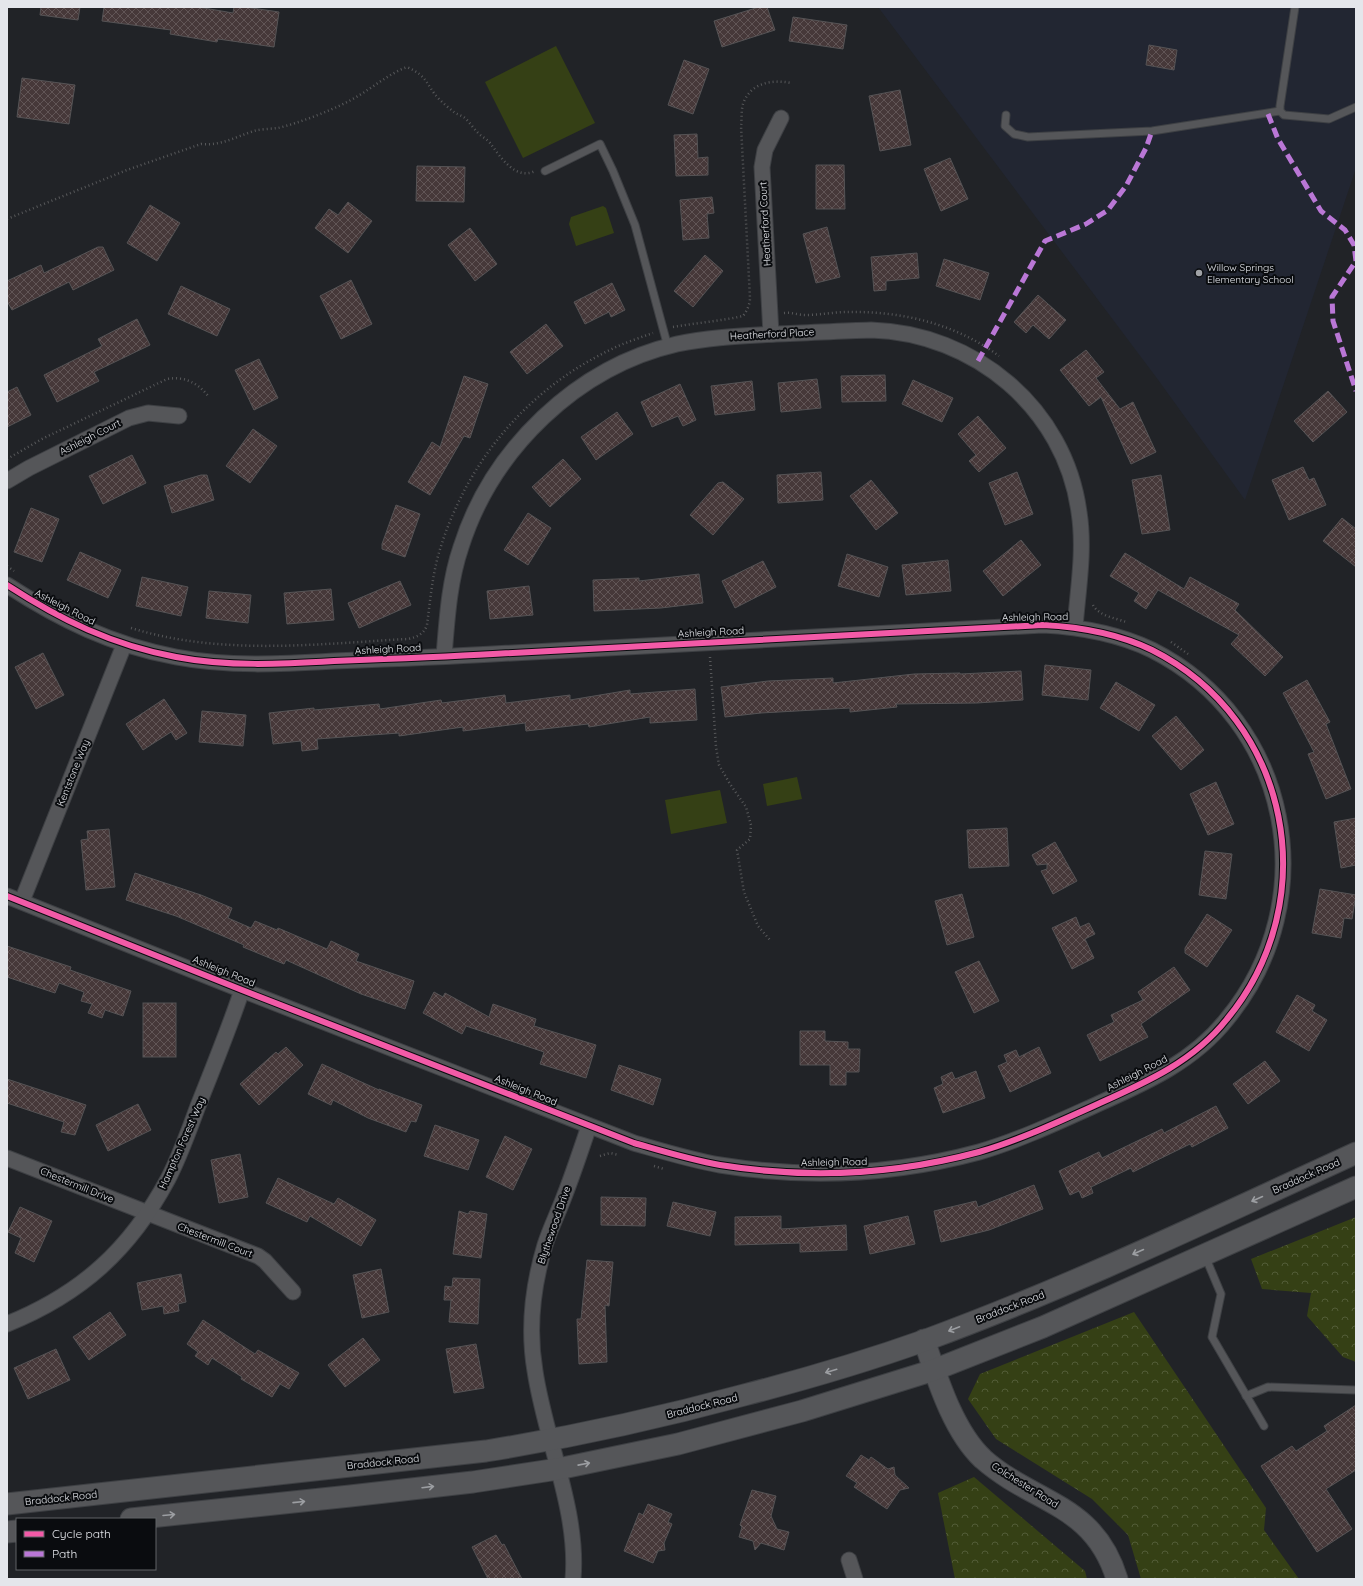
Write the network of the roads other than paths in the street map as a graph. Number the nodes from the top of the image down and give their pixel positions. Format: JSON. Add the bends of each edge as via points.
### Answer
{"nodes":[{"id":1,"x":1295,"y":7,"type":"edge"},
{"id":2,"x":1356,"y":107,"type":"edge"},
{"id":3,"x":1280,"y":111,"type":"junction"},
{"id":4,"x":1006,"y":115,"type":"dead end"},
{"id":5,"x":781,"y":118,"type":"dead end"},
{"id":6,"x":545,"y":171,"type":"road end"},
{"id":7,"x":771,"y":334,"type":"junction"},
{"id":8,"x":668,"y":347,"type":"junction"},
{"id":9,"x":179,"y":416,"type":"dead end"},
{"id":10,"x":7,"y":481,"type":"edge"},
{"id":11,"x":7,"y":585,"type":"edge"},
{"id":12,"x":1075,"y":627,"type":"junction"},
{"id":13,"x":124,"y":644,"type":"junction"},
{"id":14,"x":444,"y":656,"type":"junction"},
{"id":15,"x":7,"y":896,"type":"edge"},
{"id":16,"x":22,"y":901,"type":"junction"},
{"id":17,"x":242,"y":990,"type":"junction"},
{"id":18,"x":589,"y":1126,"type":"junction"},
{"id":19,"x":1356,"y":1153,"type":"edge"},
{"id":20,"x":7,"y":1158,"type":"edge"},
{"id":21,"x":1356,"y":1187,"type":"edge"},
{"id":22,"x":148,"y":1213,"type":"junction"},
{"id":23,"x":1205,"y":1256,"type":"junction"},
{"id":24,"x":293,"y":1292,"type":"dead end"},
{"id":25,"x":7,"y":1324,"type":"edge"},
{"id":26,"x":924,"y":1340,"type":"junction"},
{"id":27,"x":934,"y":1370,"type":"junction"},
{"id":28,"x":1355,"y":1390,"type":"dead end"},
{"id":29,"x":1246,"y":1396,"type":"junction"},
{"id":30,"x":1264,"y":1426,"type":"dead end"},
{"id":31,"x":550,"y":1441,"type":"junction"},
{"id":32,"x":558,"y":1469,"type":"junction"},
{"id":33,"x":7,"y":1504,"type":"edge"},
{"id":34,"x":141,"y":1518,"type":"edge"},
{"id":35,"x":849,"y":1560,"type":"dead end"},
{"id":36,"x":573,"y":1579,"type":"edge"},
{"id":37,"x":855,"y":1579,"type":"edge"},
{"id":38,"x":1117,"y":1579,"type":"edge"}],
"edges":[{"from":1,"to":3,"type":"lane"},
{"from":2,"to":3,"type":"lane","via":[[1329,119],[1284,115]]},
{"from":3,"to":4,"type":"lane","via":[[1152,131],[1028,137],[1014,134],[1006,126]]},
{"from":5,"to":7,"type":"street","name":"Heatherford Court","via":[[765,150],[762,167]]},
{"from":6,"to":8,"type":"lane","via":[[600,144],[635,226]]},
{"from":7,"to":8,"type":"street","name":"Heatherford Place","via":[[703,339]]},
{"from":7,"to":12,"type":"street","name":"Heatherford Place","via":[[890,330],[912,334],[938,341],[969,356],[993,370],[1017,390],[1053,436],[1075,490],[1082,534]]},
{"from":8,"to":14,"type":"street","name":"Heatherford Place","via":[[619,366],[576,390],[549,412],[509,455],[472,518],[461,546],[447,616]]},
{"from":9,"to":10,"type":"street","name":"Ashleigh Court","via":[[148,413],[128,418]]},
{"from":11,"to":13,"type":"street","name":"Ashleigh Road","via":[[45,609]]},
{"from":12,"to":14,"type":"street","name":"Ashleigh Road","via":[[1043,625]]},
{"from":12,"to":18,"type":"street","name":"Ashleigh Road","via":[[1123,638],[1151,650],[1196,679],[1235,720],[1249,741],[1271,789],[1279,816],[1282,840],[1284,871],[1279,912],[1261,967],[1226,1021],[1187,1057],[1146,1082],[1036,1131],[980,1151],[914,1166],[849,1173],[774,1172],[719,1165],[684,1157],[634,1143]]},
{"from":13,"to":14,"type":"street","name":"Ashleigh Road","via":[[179,658],[226,663],[276,664]]},
{"from":13,"to":16,"type":"street","name":"Kentstone Way"},
{"from":15,"to":16,"type":"street","name":"Ashleigh Road"},
{"from":16,"to":17,"type":"street","name":"Ashleigh Road"},
{"from":17,"to":18,"type":"street","name":"Ashleigh Road"},
{"from":17,"to":22,"type":"street","name":"Hampton Forest Way","via":[[172,1171]]},
{"from":18,"to":31,"type":"street","name":"Blythewood Drive","via":[[546,1245],[538,1272],[534,1300],[534,1370]]},
{"from":19,"to":26,"type":"main road","name":"Braddock Road","one_way":true,"via":[[1084,1277]]},
{"from":20,"to":22,"type":"street","name":"Chestermill Drive"},
{"from":21,"to":23,"type":"main road"},
{"from":22,"to":24,"type":"street","name":"Chestermill Court","via":[[258,1256]]},
{"from":22,"to":25,"type":"street","name":"Hampton Forest Way","via":[[125,1244],[77,1287]]},
{"from":23,"to":27,"type":"main road","via":[[1043,1327]]},
{"from":23,"to":29,"type":"lane","via":[[1221,1294],[1212,1338]]},
{"from":26,"to":27,"type":"main road","name":"Colchester Road"},
{"from":26,"to":31,"type":"main road","name":"Braddock Road","one_way":true,"via":[[790,1383],[697,1408]]},
{"from":32,"to":27,"type":"main road","one_way":true,"via":[[678,1444],[802,1411]]},
{"from":27,"to":38,"type":"main road","name":"Colchester Road","via":[[946,1401],[969,1444],[996,1469],[1065,1510],[1087,1527],[1106,1551]]},
{"from":28,"to":29,"type":"lane","via":[[1268,1388]]},
{"from":29,"to":30,"type":"lane"},
{"from":31,"to":32,"type":"street","name":"Blythewood Drive"},
{"from":31,"to":33,"type":"main road","name":"Braddock Road","via":[[486,1451]]},
{"from":34,"to":32,"type":"main road","one_way":true,"via":[[357,1496]]},
{"from":32,"to":36,"type":"street","name":"Blythewood Drive","via":[[574,1544]]},
{"from":35,"to":37,"type":"street"}]}
